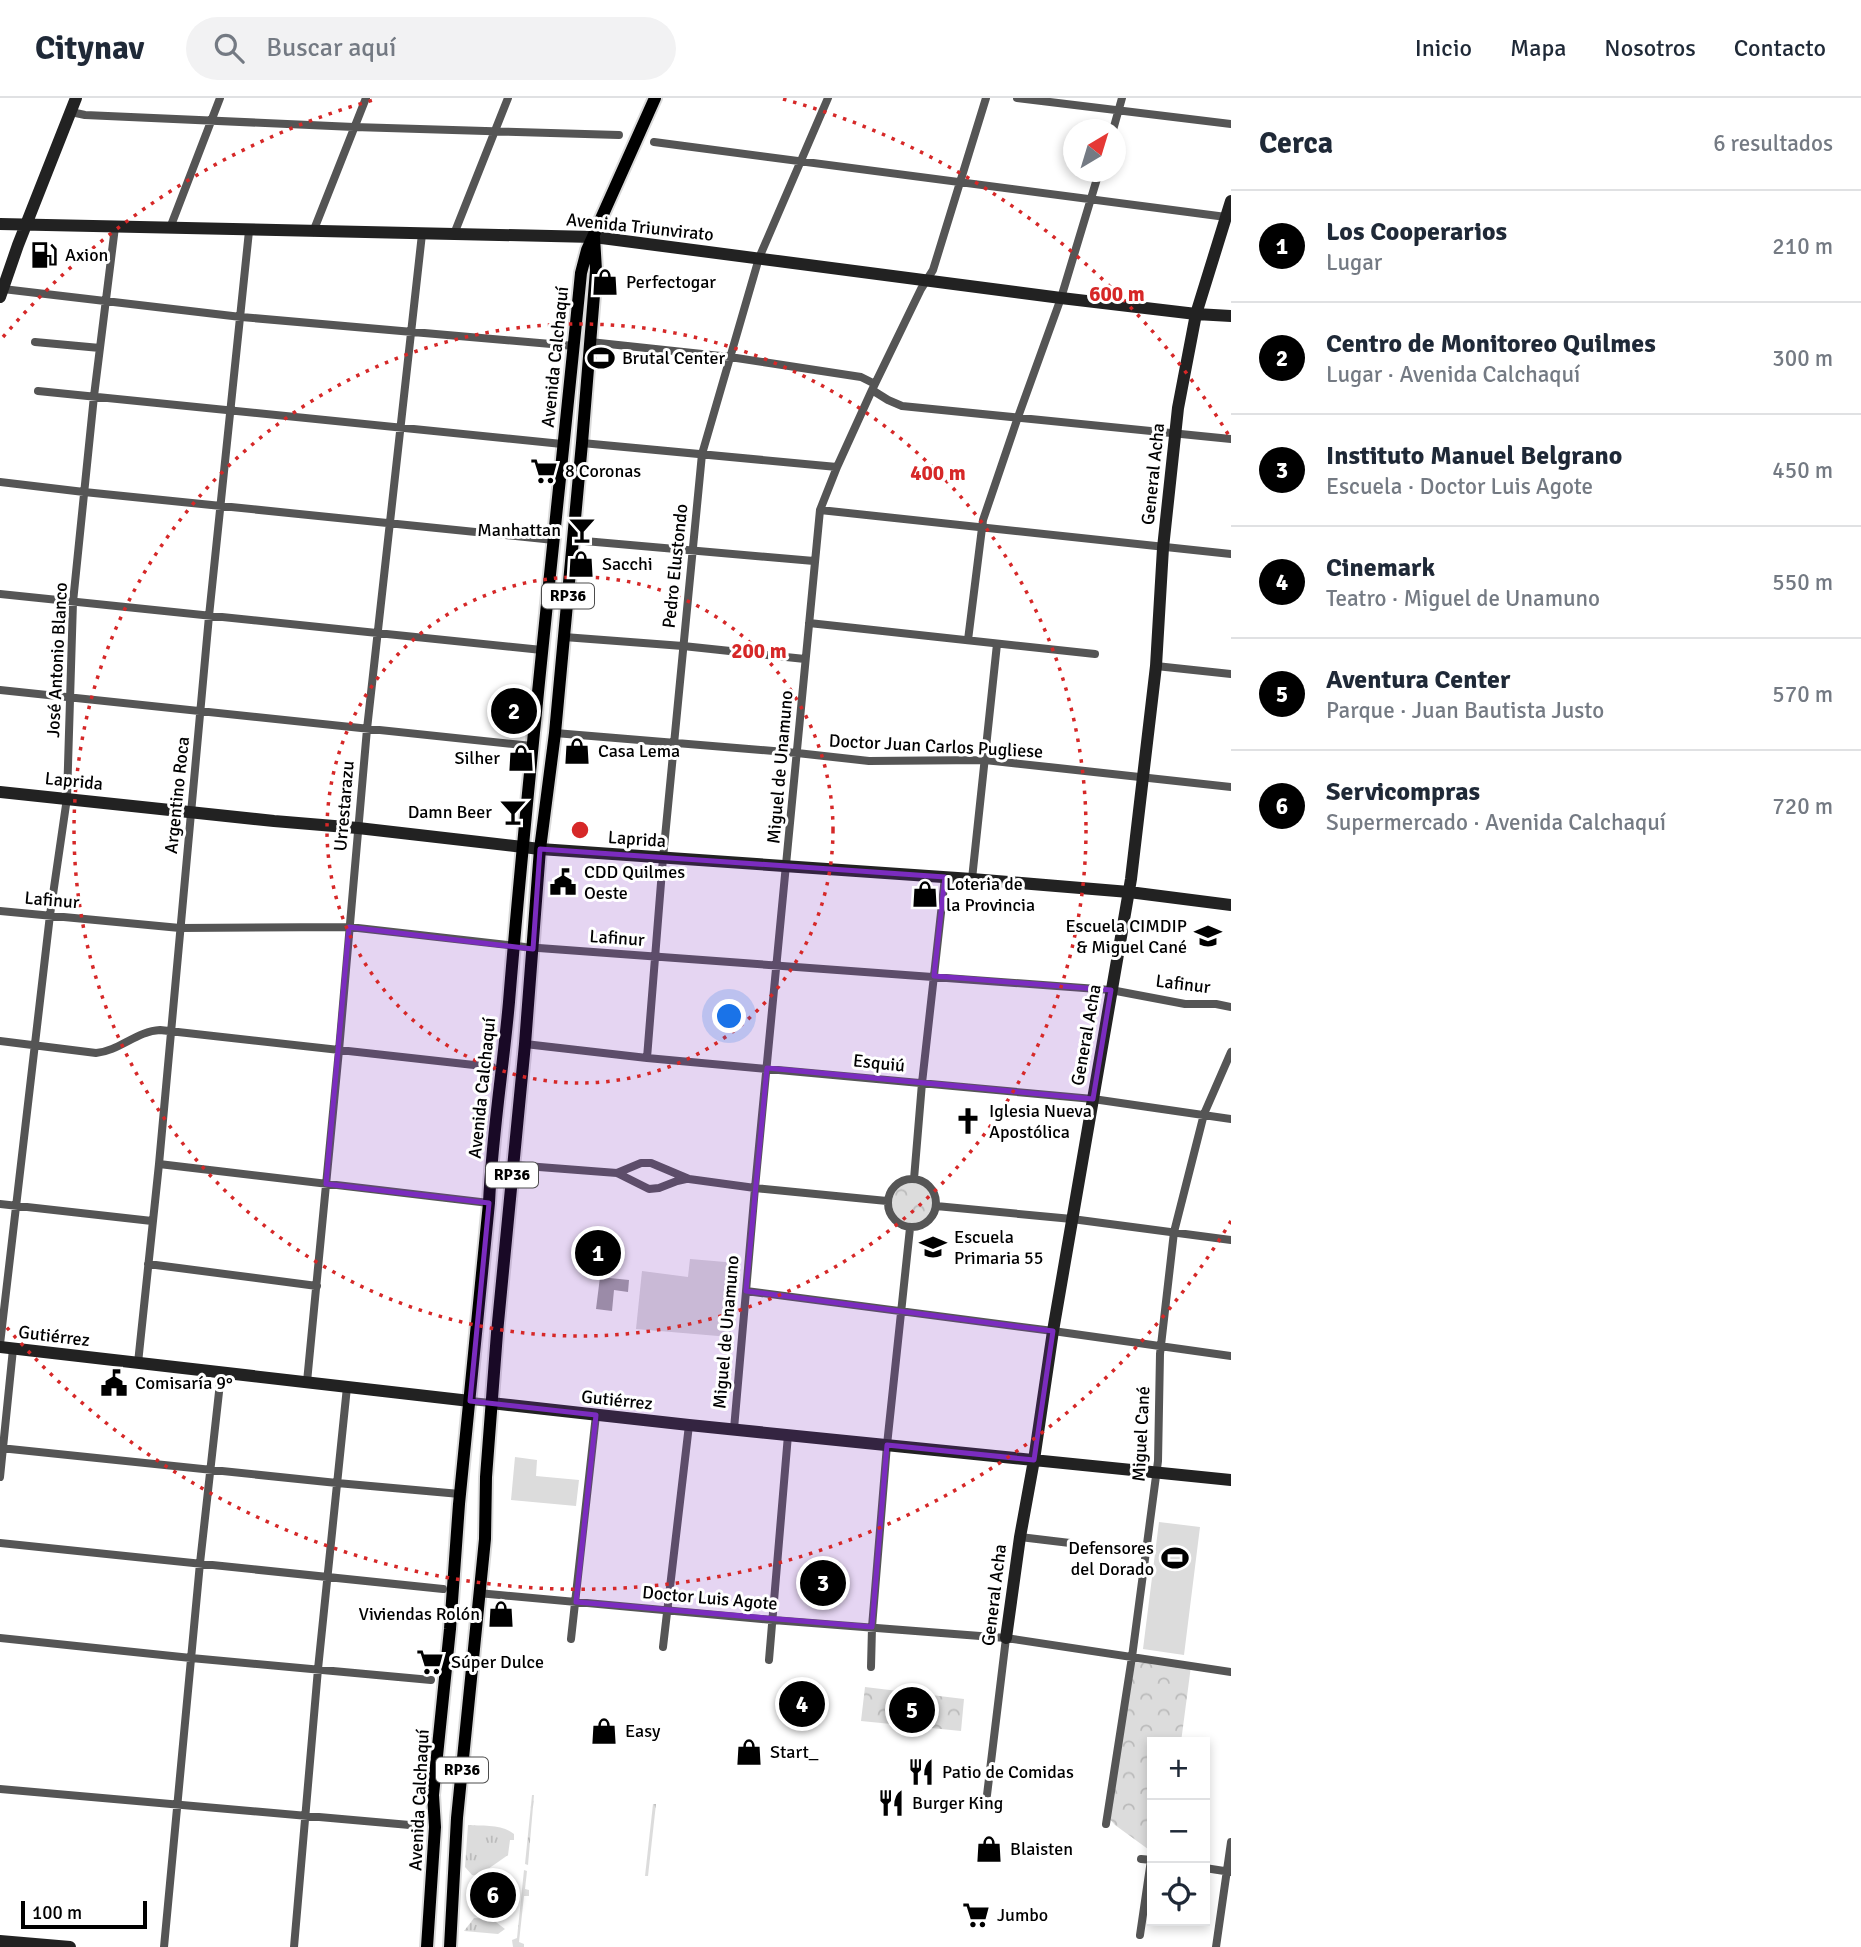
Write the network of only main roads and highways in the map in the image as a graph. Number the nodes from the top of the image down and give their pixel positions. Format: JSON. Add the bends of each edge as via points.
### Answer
{"nodes":[{"id":1,"x":655,"y":98,"type":"edge"},
{"id":2,"x":594,"y":237,"type":"junction"},
{"id":3,"x":428,"y":1932,"type":"junction"},
{"id":4,"x":450,"y":1933,"type":"junction"},
{"id":5,"x":427,"y":1947,"type":"edge"},
{"id":6,"x":450,"y":1947,"type":"edge"}],
"edges":[{"from":1,"to":2,"type":"main road","name":"Avenida Calchaquí","number":"RP36"},
{"from":2,"to":3,"type":"main road","name":"Avenida Calchaquí","number":"RP36","via":[[584,260],[521,847],[433,1795],[422,1925]]},
{"from":2,"to":4,"type":"main road","name":"Avenida Calchaquí","number":"RP36","via":[[596,270],[582,443],[540,849]]},
{"from":3,"to":4,"type":"main road"},
{"from":3,"to":5,"type":"main road"},
{"from":4,"to":6,"type":"main road","name":"Avenida Calchaquí","number":"RP36"}]}
